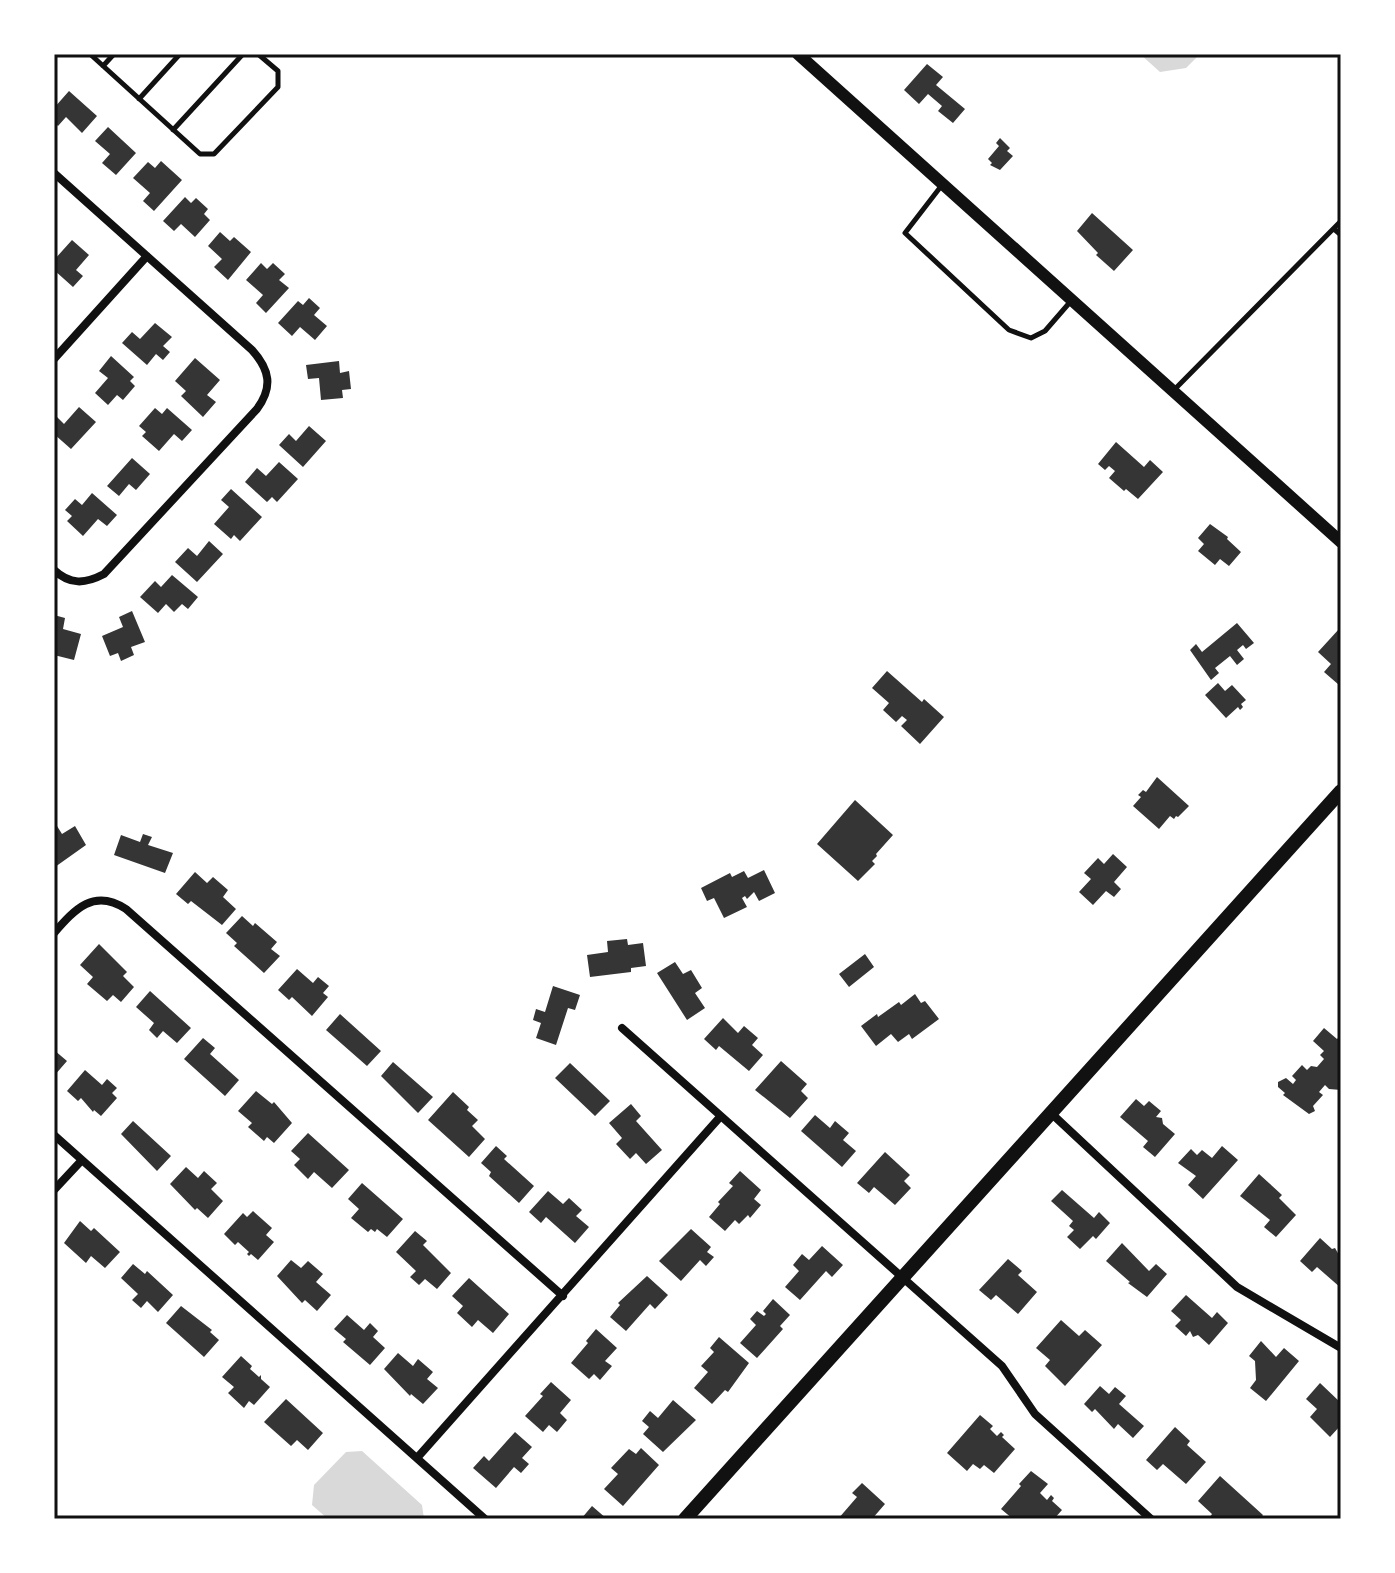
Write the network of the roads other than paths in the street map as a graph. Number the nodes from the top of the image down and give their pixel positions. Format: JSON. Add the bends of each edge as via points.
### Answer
{"nodes":[{"id":1,"x":90,"y":54,"type":"edge"},
{"id":2,"x":114,"y":54,"type":"edge"},
{"id":3,"x":180,"y":54,"type":"edge"},
{"id":4,"x":243,"y":54,"type":"edge"},
{"id":5,"x":258,"y":54,"type":"edge"},
{"id":6,"x":798,"y":54,"type":"edge"},
{"id":7,"x":103,"y":66,"type":"junction"},
{"id":8,"x":139,"y":99,"type":"junction"},
{"id":9,"x":173,"y":130,"type":"junction"},
{"id":10,"x":54,"y":173,"type":"edge"},
{"id":11,"x":942,"y":184,"type":"junction"},
{"id":12,"x":1341,"y":221,"type":"edge"},
{"id":13,"x":1334,"y":229,"type":"junction"},
{"id":14,"x":1341,"y":235,"type":"edge"},
{"id":15,"x":147,"y":256,"type":"junction"},
{"id":16,"x":1072,"y":300,"type":"junction"},
{"id":17,"x":54,"y":359,"type":"edge"},
{"id":18,"x":1173,"y":390,"type":"junction"},
{"id":19,"x":1341,"y":542,"type":"edge"},
{"id":20,"x":54,"y":570,"type":"edge"},
{"id":21,"x":1341,"y":791,"type":"edge"},
{"id":22,"x":54,"y":933,"type":"edge"},
{"id":23,"x":622,"y":1028,"type":"dead end"},
{"id":24,"x":1052,"y":1114,"type":"junction"},
{"id":25,"x":720,"y":1117,"type":"junction"},
{"id":26,"x":54,"y":1135,"type":"edge"},
{"id":27,"x":82,"y":1160,"type":"junction"},
{"id":28,"x":54,"y":1190,"type":"edge"},
{"id":29,"x":904,"y":1277,"type":"junction"},
{"id":30,"x":563,"y":1296,"type":"junction"},
{"id":31,"x":1341,"y":1348,"type":"edge"},
{"id":32,"x":417,"y":1458,"type":"junction"},
{"id":33,"x":485,"y":1519,"type":"edge"},
{"id":34,"x":685,"y":1519,"type":"edge"},
{"id":35,"x":1151,"y":1519,"type":"edge"}],
"edges":[{"from":1,"to":7,"type":"lane"},
{"from":2,"to":7,"type":"lane"},
{"from":3,"to":8,"type":"lane"},
{"from":4,"to":9,"type":"lane"},
{"from":5,"to":9,"type":"lane","via":[[278,71],[278,87],[214,154],[200,154]]},
{"from":6,"to":11,"type":"street"},
{"from":7,"to":8,"type":"lane"},
{"from":8,"to":9,"type":"lane"},
{"from":10,"to":15,"type":"street"},
{"from":11,"to":16,"type":"street"},
{"from":11,"to":16,"type":"lane","via":[[905,233],[1009,330],[1031,338],[1045,331]]},
{"from":12,"to":13,"type":"lane"},
{"from":13,"to":14,"type":"lane"},
{"from":13,"to":18,"type":"lane"},
{"from":15,"to":17,"type":"street"},
{"from":15,"to":20,"type":"street","via":[[252,350],[266,369],[268,389],[257,409],[104,574],[87,583],[64,579]]},
{"from":16,"to":18,"type":"street"},
{"from":18,"to":19,"type":"street"},
{"from":21,"to":24,"type":"main road"},
{"from":22,"to":30,"type":"street","via":[[92,901],[110,900],[126,909]]},
{"from":23,"to":25,"type":"street"},
{"from":24,"to":29,"type":"main road"},
{"from":24,"to":31,"type":"street","via":[[1237,1287]]},
{"from":25,"to":29,"type":"street"},
{"from":25,"to":30,"type":"street"},
{"from":26,"to":27,"type":"street"},
{"from":27,"to":28,"type":"street"},
{"from":27,"to":32,"type":"street"},
{"from":29,"to":34,"type":"main road"},
{"from":29,"to":35,"type":"street","via":[[1002,1366],[1041,1420]]},
{"from":30,"to":32,"type":"street"},
{"from":32,"to":33,"type":"street"}]}
